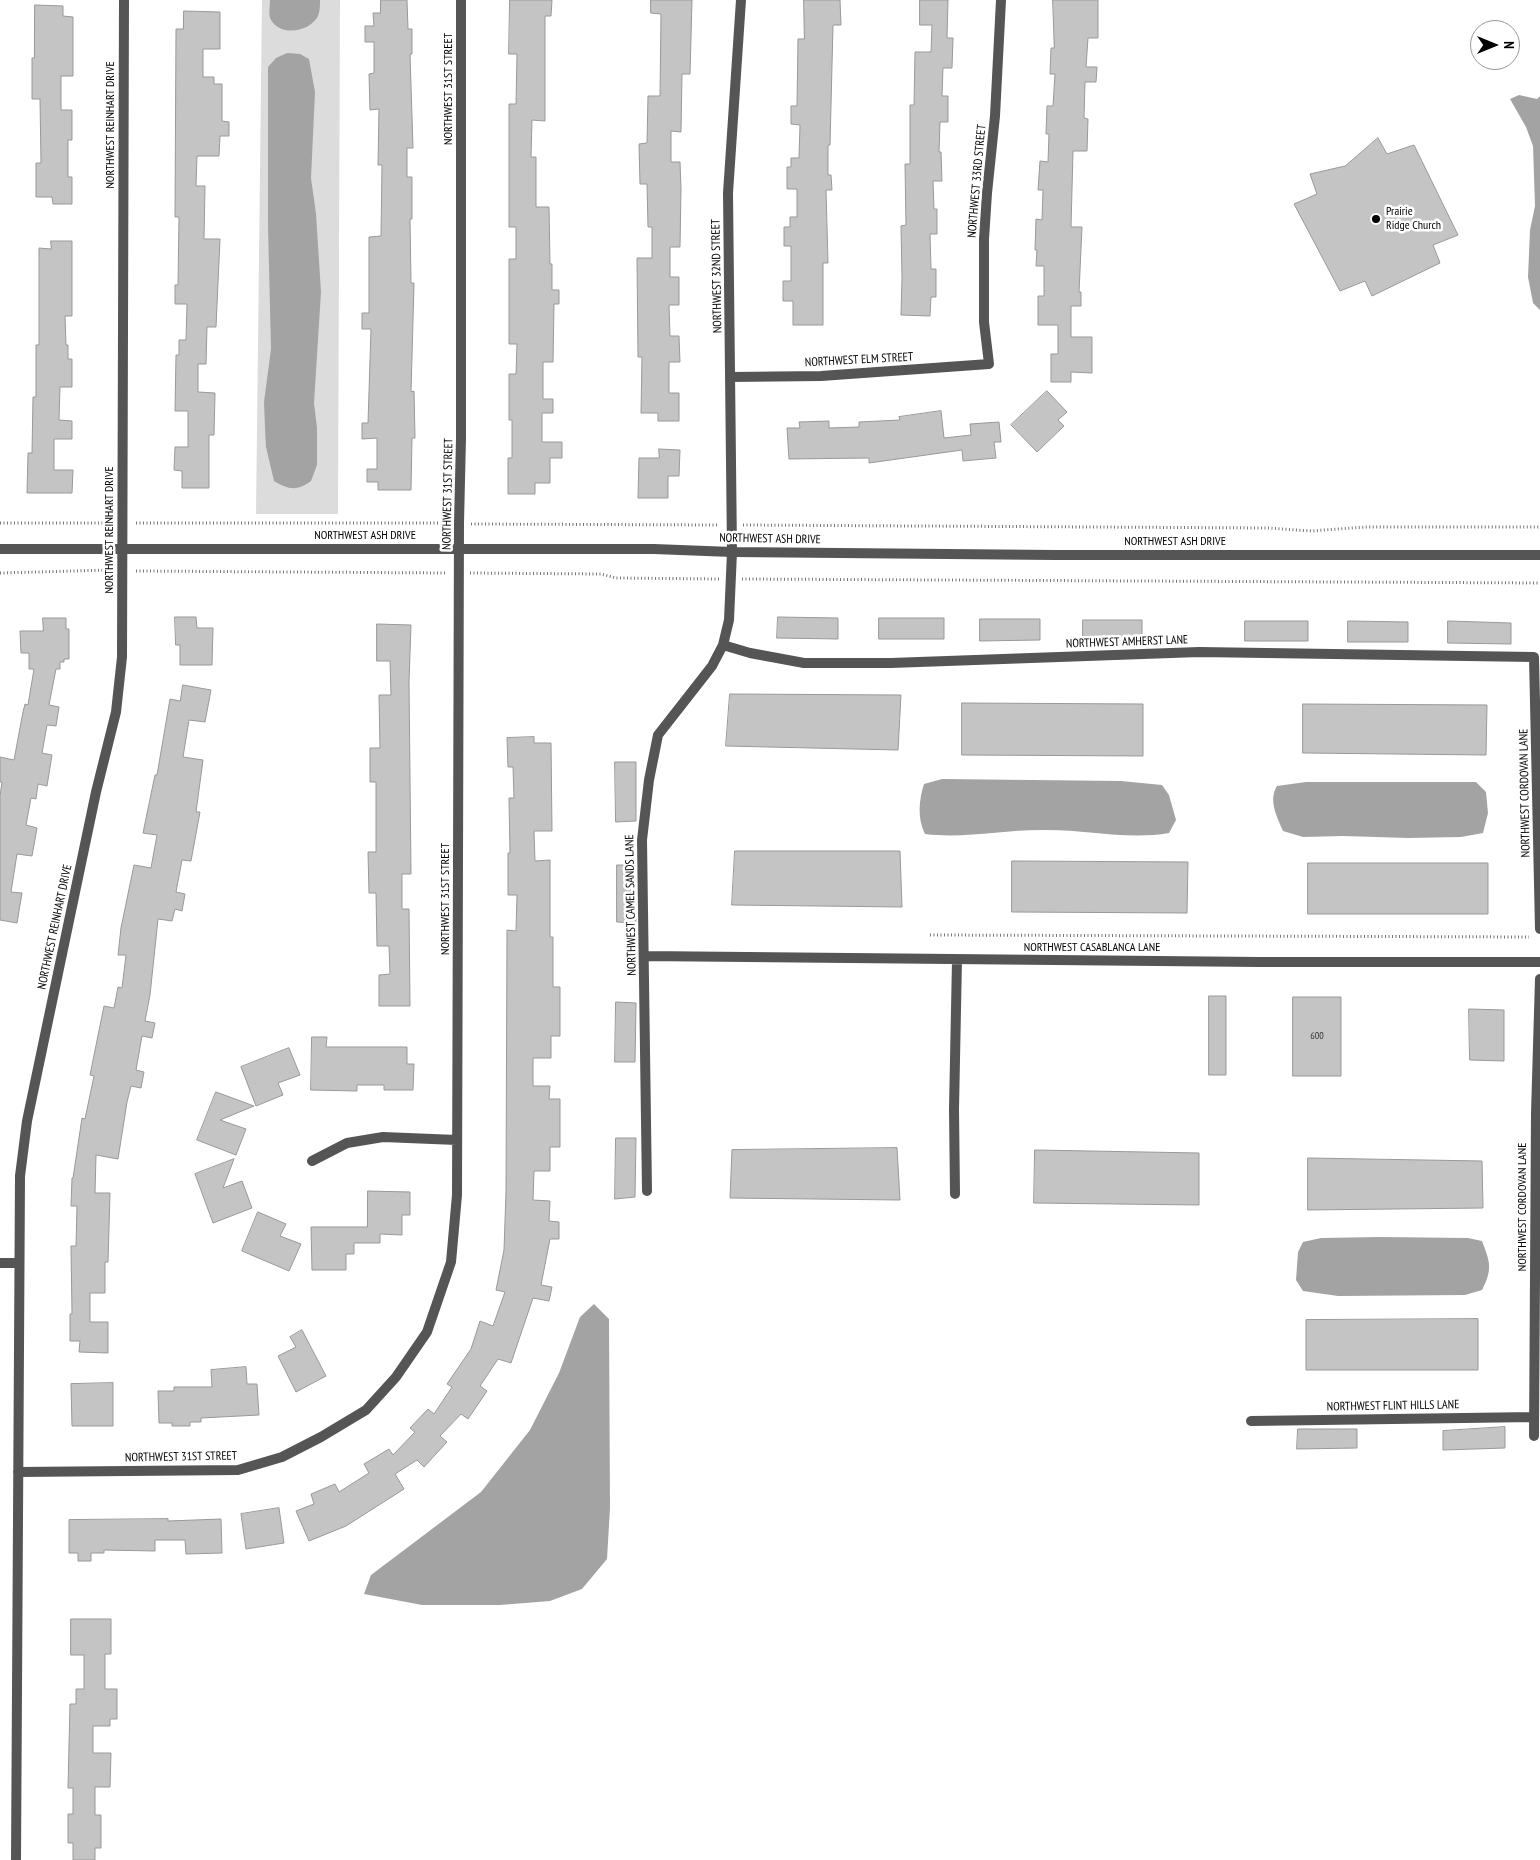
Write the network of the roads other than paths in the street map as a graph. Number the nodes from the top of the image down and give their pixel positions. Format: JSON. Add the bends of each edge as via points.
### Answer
{"nodes":[{"id":1,"x":124,"y":0,"type":"edge"},
{"id":2,"x":461,"y":0,"type":"edge"},
{"id":3,"x":741,"y":0,"type":"edge"},
{"id":4,"x":1001,"y":0,"type":"edge"},
{"id":5,"x":989,"y":364,"type":"joint"},
{"id":6,"x":730,"y":377,"type":"junction"},
{"id":7,"x":123,"y":548,"type":"junction"},
{"id":8,"x":0,"y":549,"type":"edge"},
{"id":9,"x":460,"y":549,"type":"junction"},
{"id":10,"x":732,"y":552,"type":"junction"},
{"id":11,"x":1540,"y":555,"type":"edge"},
{"id":12,"x":723,"y":645,"type":"junction"},
{"id":13,"x":1534,"y":657,"type":"joint"},
{"id":14,"x":1540,"y":929,"type":"edge"},
{"id":15,"x":644,"y":956,"type":"junction"},
{"id":16,"x":957,"y":960,"type":"junction"},
{"id":17,"x":1540,"y":962,"type":"edge"},
{"id":18,"x":1540,"y":979,"type":"edge"},
{"id":19,"x":457,"y":1140,"type":"junction"},
{"id":20,"x":312,"y":1161,"type":"dead end"},
{"id":21,"x":647,"y":1191,"type":"dead end"},
{"id":22,"x":955,"y":1194,"type":"dead end"},
{"id":23,"x":0,"y":1262,"type":"edge"},
{"id":24,"x":19,"y":1263,"type":"junction"},
{"id":25,"x":1534,"y":1417,"type":"junction"},
{"id":26,"x":1252,"y":1420,"type":"dead end"},
{"id":27,"x":1534,"y":1436,"type":"dead end"},
{"id":28,"x":18,"y":1472,"type":"junction"},
{"id":29,"x":16,"y":1860,"type":"edge"}],
"edges":[{"from":1,"to":7,"type":"street","name":"NORTHWEST REINHART DRIVE"},
{"from":2,"to":9,"type":"street","name":"NORTHWEST 31ST STREET"},
{"from":3,"to":6,"type":"street","name":"NORTHWEST 32ND STREET","via":[[728,193]]},
{"from":4,"to":5,"type":"street","name":"NORTHWEST 33RD STREET","via":[[984,240],[984,322]]},
{"from":5,"to":6,"type":"street","name":"NORTHWEST ELM STREET","via":[[820,376]]},
{"from":6,"to":10,"type":"street","name":"NORTHWEST 32ND STREET"},
{"from":7,"to":8,"type":"street","name":"NORTHWEST ASH DRIVE"},
{"from":7,"to":9,"type":"street","name":"NORTHWEST ASH DRIVE"},
{"from":7,"to":24,"type":"street","name":"NORTHWEST REINHART DRIVE","via":[[122,657],[116,712],[26,1121],[20,1176]]},
{"from":9,"to":10,"type":"street","name":"NORTHWEST ASH DRIVE"},
{"from":9,"to":19,"type":"street","name":"NORTHWEST 31ST STREET"},
{"from":10,"to":11,"type":"street","name":"NORTHWEST ASH DRIVE"},
{"from":10,"to":12,"type":"street","name":"NORTHWEST CAMEL SANDS LANE","via":[[729,620]]},
{"from":12,"to":13,"type":"street","name":"NORTHWEST AMHERST LANE","via":[[804,663],[1199,652]]},
{"from":12,"to":15,"type":"street","name":"NORTHWEST CAMEL SANDS LANE","via":[[712,666],[658,735],[642,840]]},
{"from":13,"to":14,"type":"street","name":"NORTHWEST CORDOVAN LANE"},
{"from":15,"to":16,"type":"street","name":"NORTHWEST CASABLANCA LANE"},
{"from":15,"to":21,"type":"street","name":"NORTHWEST CAMEL SANDS LANE"},
{"from":16,"to":17,"type":"street","name":"NORTHWEST CASABLANCA LANE"},
{"from":16,"to":22,"type":"street"},
{"from":18,"to":25,"type":"street","name":"NORTHWEST CORDOVAN LANE"},
{"from":19,"to":20,"type":"street","via":[[383,1137],[347,1143]]},
{"from":19,"to":28,"type":"street","name":"NORTHWEST 31ST STREET","via":[[457,1195],[451,1262],[427,1332],[396,1377],[366,1410],[282,1457],[238,1470]]},
{"from":23,"to":24,"type":"street"},
{"from":24,"to":28,"type":"street","name":"NORTHWEST REINHART DRIVE"},
{"from":25,"to":26,"type":"street","name":"NORTHWEST FLINT HILLS LANE"},
{"from":25,"to":27,"type":"street","name":"NORTHWEST CORDOVAN LANE"},
{"from":28,"to":29,"type":"street","name":"NORTHWEST REINHART DRIVE"}]}
